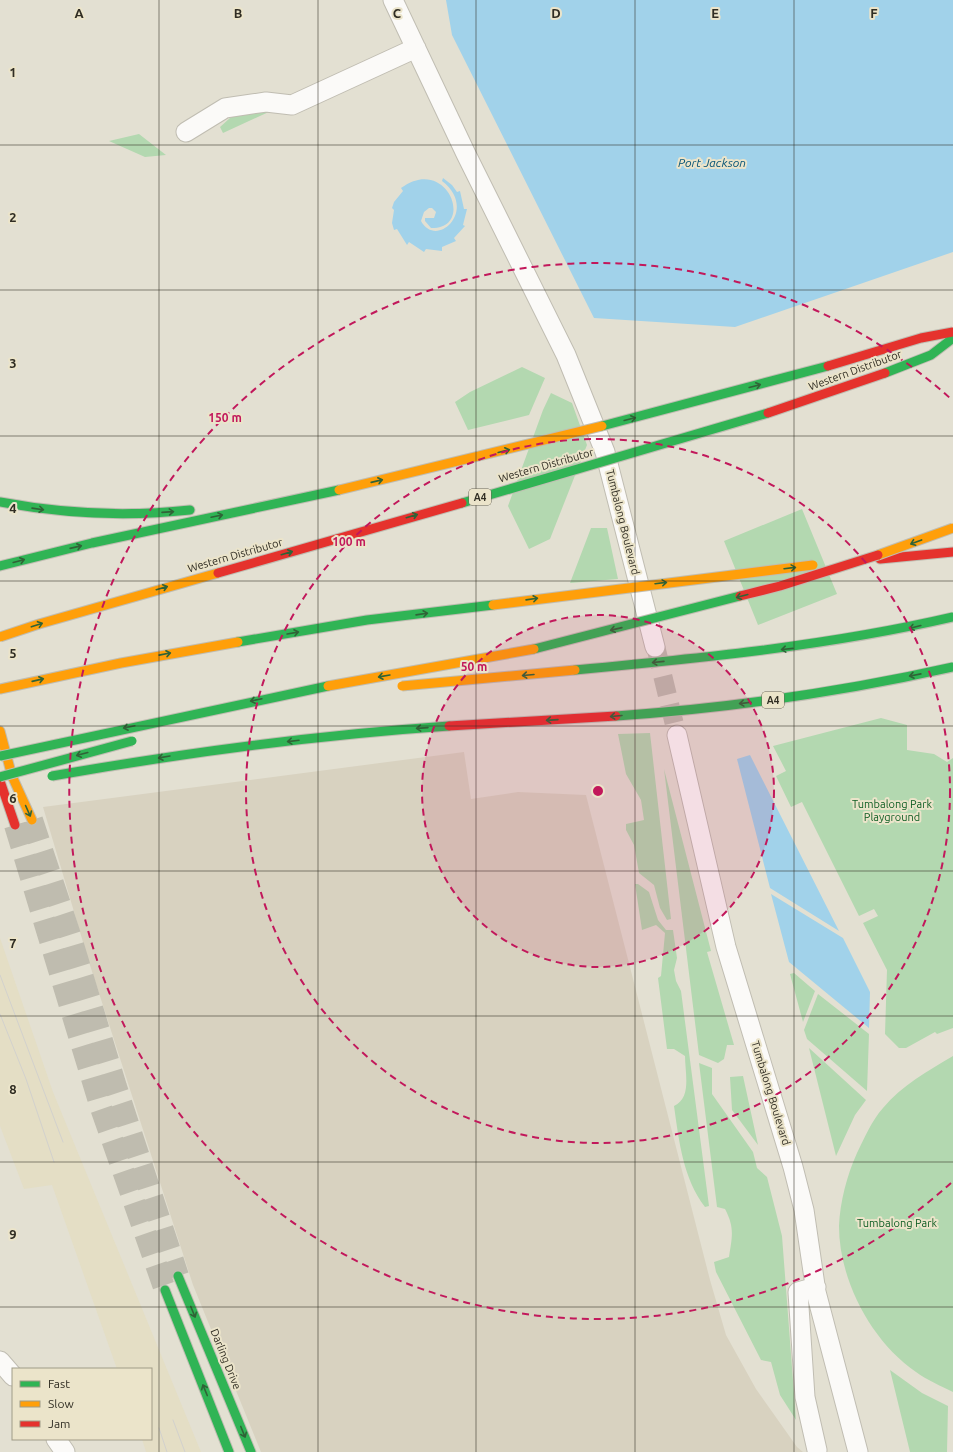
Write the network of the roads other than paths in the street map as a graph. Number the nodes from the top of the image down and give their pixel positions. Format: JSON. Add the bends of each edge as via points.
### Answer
{"nodes":[{"id":1,"x":394,"y":0,"type":"edge"},
{"id":2,"x":416,"y":48,"type":"junction"},
{"id":3,"x":186,"y":132,"type":"dead end"},
{"id":4,"x":953,"y":332,"type":"edge"},
{"id":5,"x":953,"y":338,"type":"edge"},
{"id":6,"x":339,"y":490,"type":"junction"},
{"id":7,"x":0,"y":502,"type":"edge"},
{"id":8,"x":222,"y":505,"type":"dead end"},
{"id":9,"x":199,"y":508,"type":"dead end"},
{"id":10,"x":953,"y":528,"type":"edge"},
{"id":11,"x":953,"y":552,"type":"edge"},
{"id":12,"x":880,"y":559,"type":"junction"},
{"id":13,"x":931,"y":563,"type":"dead end"},
{"id":14,"x":0,"y":566,"type":"edge"},
{"id":15,"x":953,"y":617,"type":"edge"},
{"id":16,"x":0,"y":637,"type":"edge"},
{"id":17,"x":655,"y":647,"type":"tunnel mouth"},
{"id":18,"x":953,"y":667,"type":"edge"},
{"id":19,"x":393,"y":686,"type":"dead end"},
{"id":20,"x":0,"y":689,"type":"edge"},
{"id":21,"x":362,"y":689,"type":"dead end"},
{"id":22,"x":187,"y":726,"type":"dead end"},
{"id":23,"x":0,"y":731,"type":"edge"},
{"id":24,"x":677,"y":735,"type":"tunnel mouth"},
{"id":25,"x":142,"y":738,"type":"dead end"},
{"id":26,"x":0,"y":756,"type":"edge"},
{"id":27,"x":0,"y":777,"type":"edge"},
{"id":28,"x":45,"y":777,"type":"dead end"},
{"id":29,"x":0,"y":781,"type":"edge"},
{"id":30,"x":23,"y":781,"type":"dead end"},
{"id":31,"x":0,"y":786,"type":"edge"},
{"id":32,"x":32,"y":820,"type":"tunnel mouth"},
{"id":33,"x":15,"y":825,"type":"tunnel mouth"},
{"id":34,"x":178,"y":1276,"type":"tunnel mouth"},
{"id":35,"x":816,"y":1287,"type":"junction"},
{"id":36,"x":165,"y":1290,"type":"tunnel mouth"},
{"id":37,"x":0,"y":1361,"type":"edge"},
{"id":38,"x":12,"y":1375,"type":"edge"},
{"id":39,"x":57,"y":1440,"type":"edge"},
{"id":40,"x":820,"y":1449,"type":"edge"},
{"id":41,"x":65,"y":1452,"type":"edge"},
{"id":42,"x":229,"y":1452,"type":"edge"},
{"id":43,"x":251,"y":1452,"type":"edge"},
{"id":44,"x":858,"y":1452,"type":"edge"}],
"edges":[{"from":1,"to":2,"type":"street","name":"Tumbalong Boulevard"},
{"from":2,"to":3,"type":"street","via":[[292,105],[266,102],[225,108]]},
{"from":2,"to":17,"type":"street","name":"Tumbalong Boulevard","via":[[566,355],[605,452]]},
{"from":6,"to":4,"type":"main road","one_way":true,"bridge":true,"via":[[664,410],[921,338]]},
{"from":16,"to":5,"type":"main road","name":"Western Distributor","number":"A4","one_way":true,"bridge":true,"via":[[737,424],[931,355]]},
{"from":6,"to":8,"type":"main road"},
{"from":14,"to":6,"type":"main road","one_way":true,"via":[[92,543]]},
{"from":7,"to":9,"type":"main road","one_way":true,"via":[[55,512],[98,515]]},
{"from":10,"to":26,"type":"main road","one_way":true,"bridge":true,"via":[[780,586],[614,630],[534,649],[307,690]]},
{"from":11,"to":12,"type":"main road"},
{"from":12,"to":13,"type":"main road"},
{"from":20,"to":12,"type":"main road","one_way":true,"bridge":true,"via":[[113,664],[325,626],[669,582]]},
{"from":15,"to":19,"type":"main road","one_way":true,"bridge":true,"via":[[905,629],[801,647],[603,668]]},
{"from":18,"to":28,"type":"main road","number":"A4","one_way":true,"bridge":true,"via":[[793,697],[696,709],[310,739],[171,755]]},
{"from":21,"to":22,"type":"main road","via":[[339,691]]},
{"from":23,"to":32,"type":"main road","one_way":true,"via":[[12,776]]},
{"from":24,"to":35,"type":"street","name":"Tumbalong Boulevard","via":[[726,947],[804,1210]]},
{"from":25,"to":27,"type":"main road","one_way":true,"bridge":true},
{"from":29,"to":33,"type":"main road"},
{"from":30,"to":31,"type":"main road"},
{"from":34,"to":43,"type":"main road","name":"Darling Drive","one_way":true},
{"from":35,"to":40,"type":"street","via":[[798,1292],[805,1397]]},
{"from":35,"to":44,"type":"street","name":"Tumbalong Boulevard"},
{"from":42,"to":36,"type":"main road","one_way":true},
{"from":37,"to":38,"type":"street"},
{"from":39,"to":41,"type":"street"}]}
